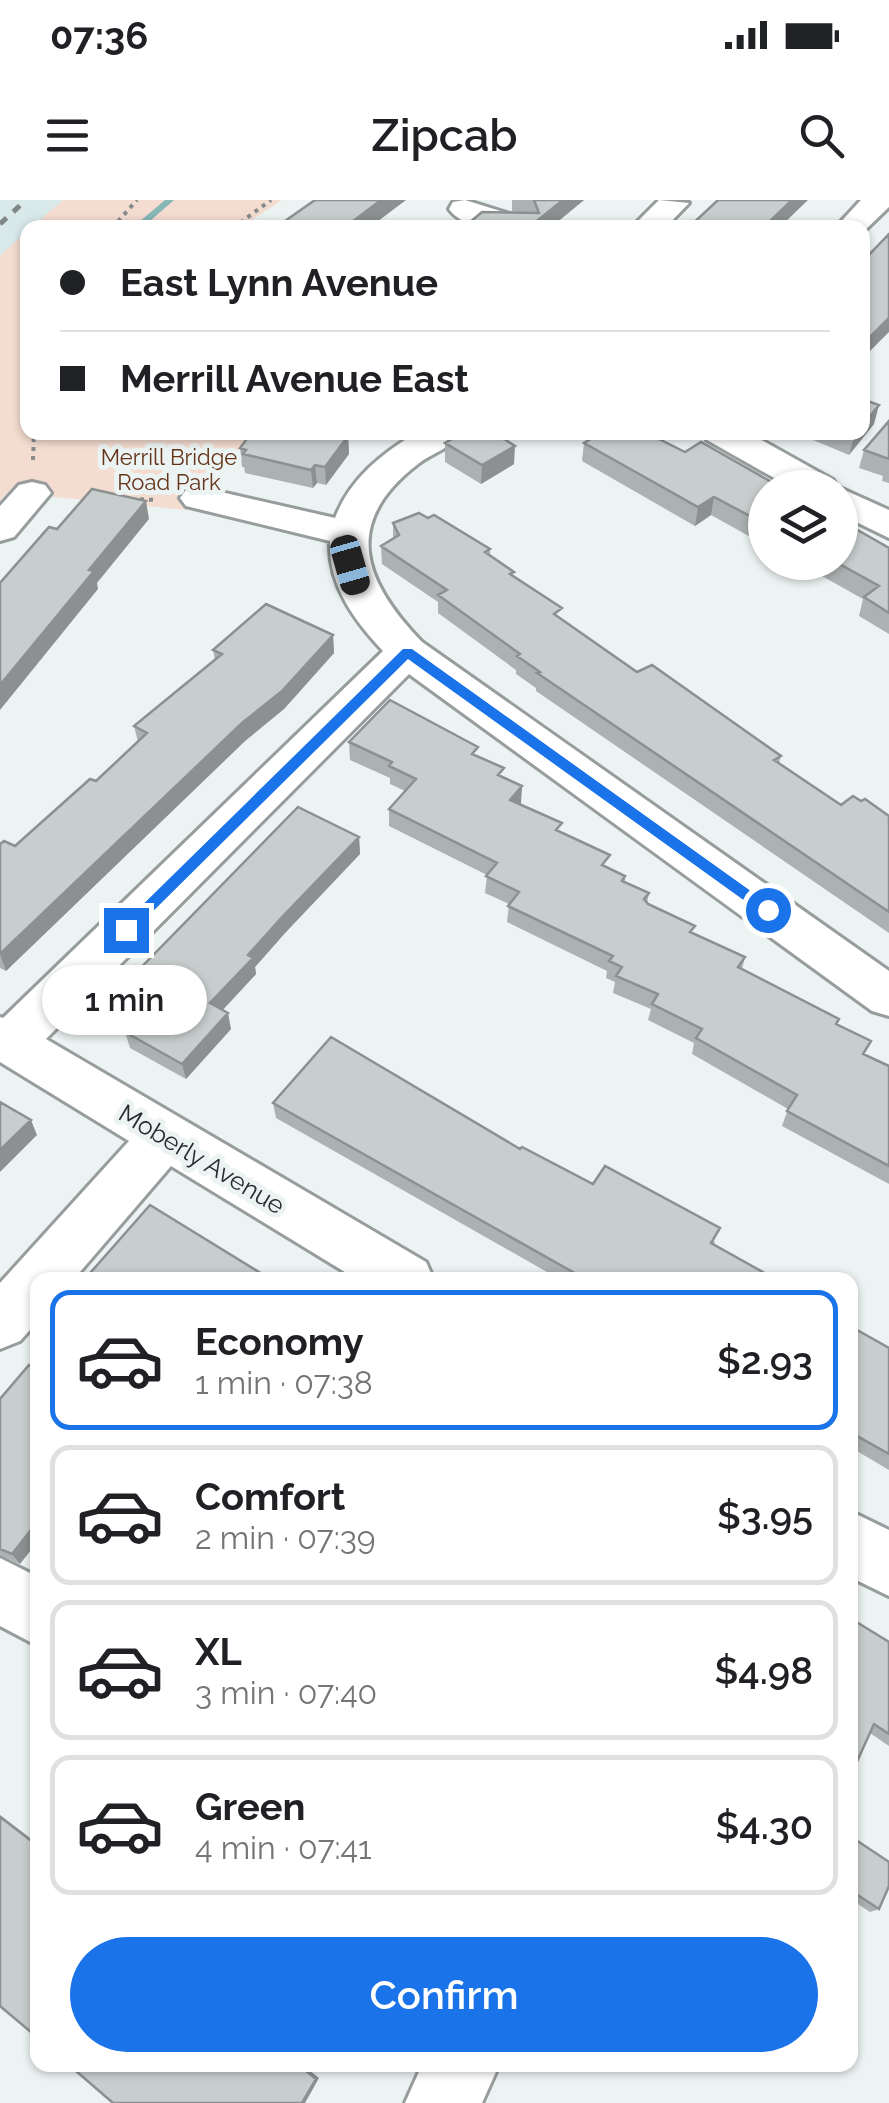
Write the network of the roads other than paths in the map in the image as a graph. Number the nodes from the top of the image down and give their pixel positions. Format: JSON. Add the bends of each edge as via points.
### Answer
{"nodes":[{"id":1,"x":674,"y":203,"type":"dead end"},
{"id":2,"x":459,"y":212,"type":"edge"},
{"id":3,"x":490,"y":220,"type":"edge"},
{"id":4,"x":655,"y":220,"type":"edge"},
{"id":5,"x":431,"y":440,"type":"edge"},
{"id":6,"x":734,"y":440,"type":"edge"},
{"id":7,"x":788,"y":470,"type":"edge"},
{"id":8,"x":32,"y":493,"type":"dead end"},
{"id":9,"x":200,"y":498,"type":"road end"},
{"id":10,"x":858,"y":508,"type":"edge"},
{"id":11,"x":889,"y":526,"type":"edge"},
{"id":12,"x":0,"y":529,"type":"edge"},
{"id":13,"x":347,"y":532,"type":"junction"},
{"id":14,"x":408,"y":652,"type":"junction"},
{"id":15,"x":889,"y":997,"type":"edge"},
{"id":16,"x":5,"y":1040,"type":"edge"},
{"id":17,"x":165,"y":1137,"type":"junction"},
{"id":18,"x":45,"y":1272,"type":"edge"},
{"id":19,"x":393,"y":1272,"type":"edge"},
{"id":20,"x":30,"y":1289,"type":"edge"},
{"id":21,"x":0,"y":1323,"type":"edge"},
{"id":22,"x":858,"y":1547,"type":"edge"},
{"id":23,"x":889,"y":1566,"type":"edge"},
{"id":24,"x":0,"y":1589,"type":"edge"},
{"id":25,"x":30,"y":1610,"type":"edge"},
{"id":26,"x":458,"y":2072,"type":"edge"},
{"id":27,"x":442,"y":2103,"type":"edge"}],
"edges":[{"from":1,"to":4,"type":"street"},
{"from":2,"to":3,"type":"street"},
{"from":5,"to":13,"type":"street","via":[[378,478]]},
{"from":6,"to":7,"type":"street"},
{"from":8,"to":12,"type":"street"},
{"from":9,"to":13,"type":"street"},
{"from":10,"to":11,"type":"street"},
{"from":13,"to":14,"type":"street","via":[[362,603]]},
{"from":14,"to":15,"type":"street"},
{"from":14,"to":16,"type":"street"},
{"from":16,"to":17,"type":"street","name":"Moberly Avenue"},
{"from":17,"to":18,"type":"street"},
{"from":17,"to":19,"type":"street","name":"Moberly Avenue"},
{"from":20,"to":21,"type":"street"},
{"from":22,"to":23,"type":"street"},
{"from":24,"to":25,"type":"street"},
{"from":26,"to":27,"type":"street"}]}
